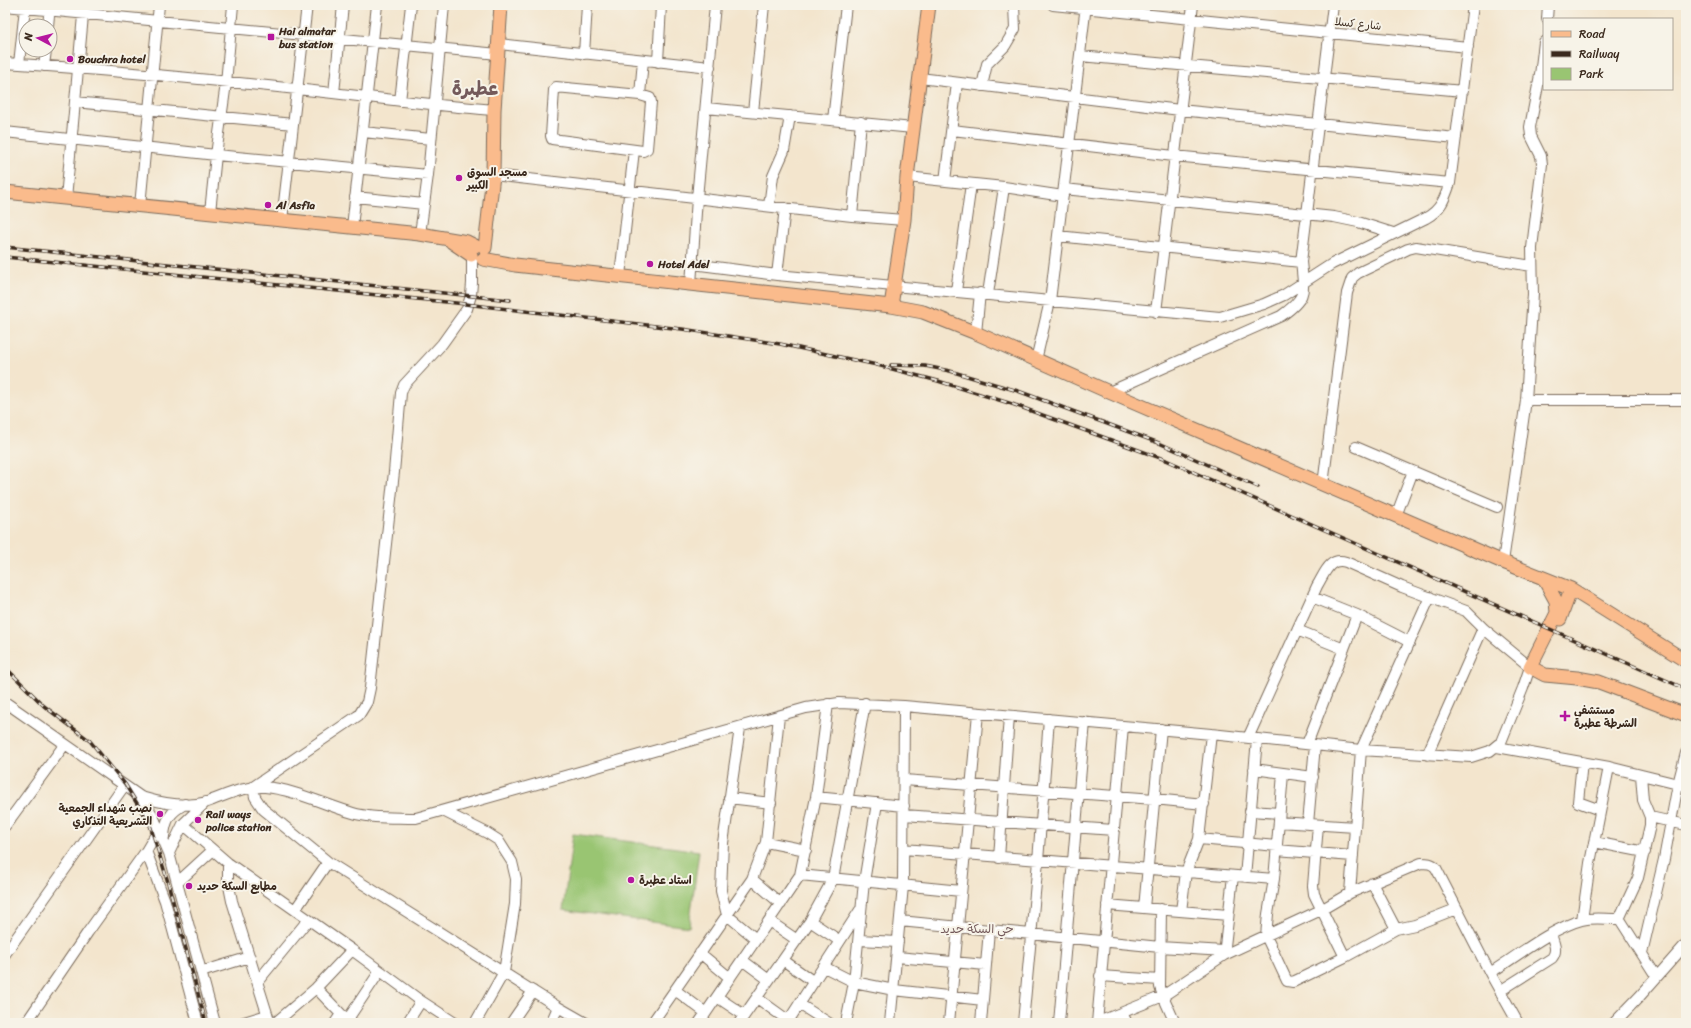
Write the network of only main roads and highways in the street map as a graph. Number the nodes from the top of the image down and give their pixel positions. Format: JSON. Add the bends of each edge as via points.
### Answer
{"nodes":[{"id":1,"x":501,"y":5,"type":"edge"},
{"id":2,"x":929,"y":5,"type":"edge"},
{"id":3,"x":5,"y":192,"type":"edge"},
{"id":4,"x":479,"y":252,"type":"junction"},
{"id":5,"x":891,"y":306,"type":"junction"},
{"id":6,"x":1544,"y":579,"type":"junction"},
{"id":7,"x":1571,"y":588,"type":"junction"},
{"id":8,"x":1686,"y":661,"type":"edge"},
{"id":9,"x":1533,"y":669,"type":"junction"},
{"id":10,"x":1686,"y":715,"type":"edge"}],
"edges":[{"from":1,"to":4,"type":"main road","via":[[494,110],[493,174],[487,222]]},
{"from":2,"to":5,"type":"main road","via":[[904,220]]},
{"from":3,"to":4,"type":"main road","via":[[420,234],[449,240]]},
{"from":4,"to":5,"type":"main road","via":[[501,263]]},
{"from":5,"to":6,"type":"main road","via":[[923,312],[976,333]]},
{"from":6,"to":7,"type":"main road"},
{"from":6,"to":9,"type":"main road","via":[[1556,601],[1556,613]]},
{"from":7,"to":8,"type":"main road"},
{"from":7,"to":9,"type":"main road","via":[[1558,625]]},
{"from":9,"to":10,"type":"main road","via":[[1552,676],[1599,682]]}]}
